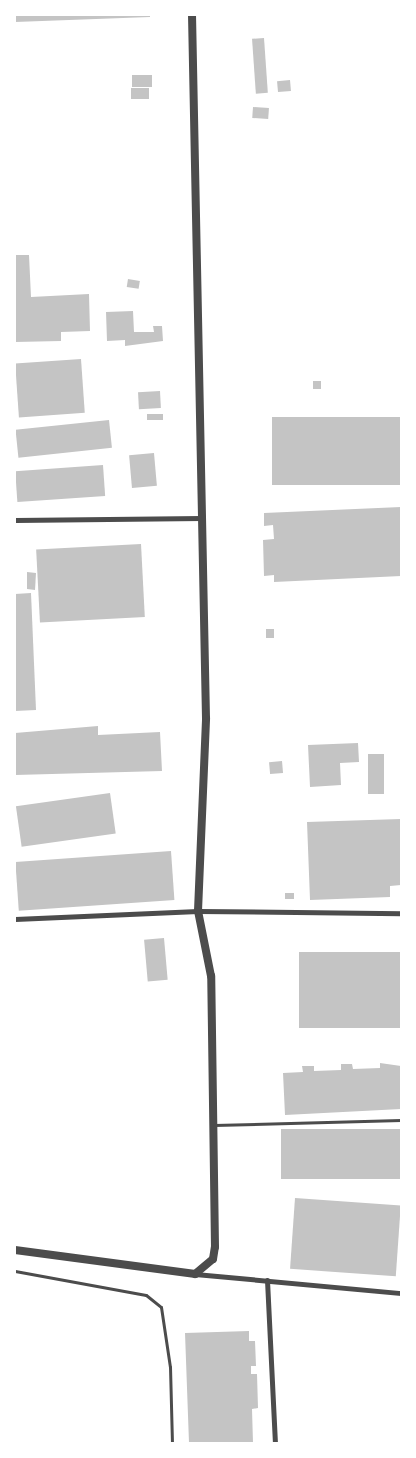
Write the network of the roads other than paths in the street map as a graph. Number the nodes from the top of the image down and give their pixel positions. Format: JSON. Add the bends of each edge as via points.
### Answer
{"nodes":[{"id":1,"x":192,"y":15,"type":"edge"},
{"id":2,"x":202,"y":518,"type":"junction"},
{"id":3,"x":15,"y":520,"type":"edge"},
{"id":4,"x":198,"y":911,"type":"junction"},
{"id":5,"x":401,"y":913,"type":"edge"},
{"id":6,"x":15,"y":919,"type":"edge"},
{"id":7,"x":401,"y":1120,"type":"edge"},
{"id":8,"x":214,"y":1125,"type":"junction"},
{"id":9,"x":15,"y":1250,"type":"edge"},
{"id":10,"x":15,"y":1271,"type":"edge"},
{"id":11,"x":195,"y":1274,"type":"junction"},
{"id":12,"x":267,"y":1280,"type":"junction"},
{"id":13,"x":401,"y":1292,"type":"edge"},
{"id":14,"x":172,"y":1443,"type":"edge"},
{"id":15,"x":275,"y":1443,"type":"edge"}],
"edges":[{"from":1,"to":2,"type":"street"},
{"from":2,"to":3,"type":"street"},
{"from":2,"to":4,"type":"street","via":[[206,718]]},
{"from":4,"to":5,"type":"street"},
{"from":4,"to":6,"type":"street"},
{"from":4,"to":8,"type":"street","via":[[212,976]]},
{"from":7,"to":8,"type":"lane"},
{"from":8,"to":11,"type":"street","via":[[215,1247],[213,1259]]},
{"from":9,"to":11,"type":"street"},
{"from":10,"to":14,"type":"lane","via":[[146,1295],[161,1307],[170,1367]]},
{"from":11,"to":12,"type":"street"},
{"from":12,"to":13,"type":"street"},
{"from":12,"to":15,"type":"street"}]}
